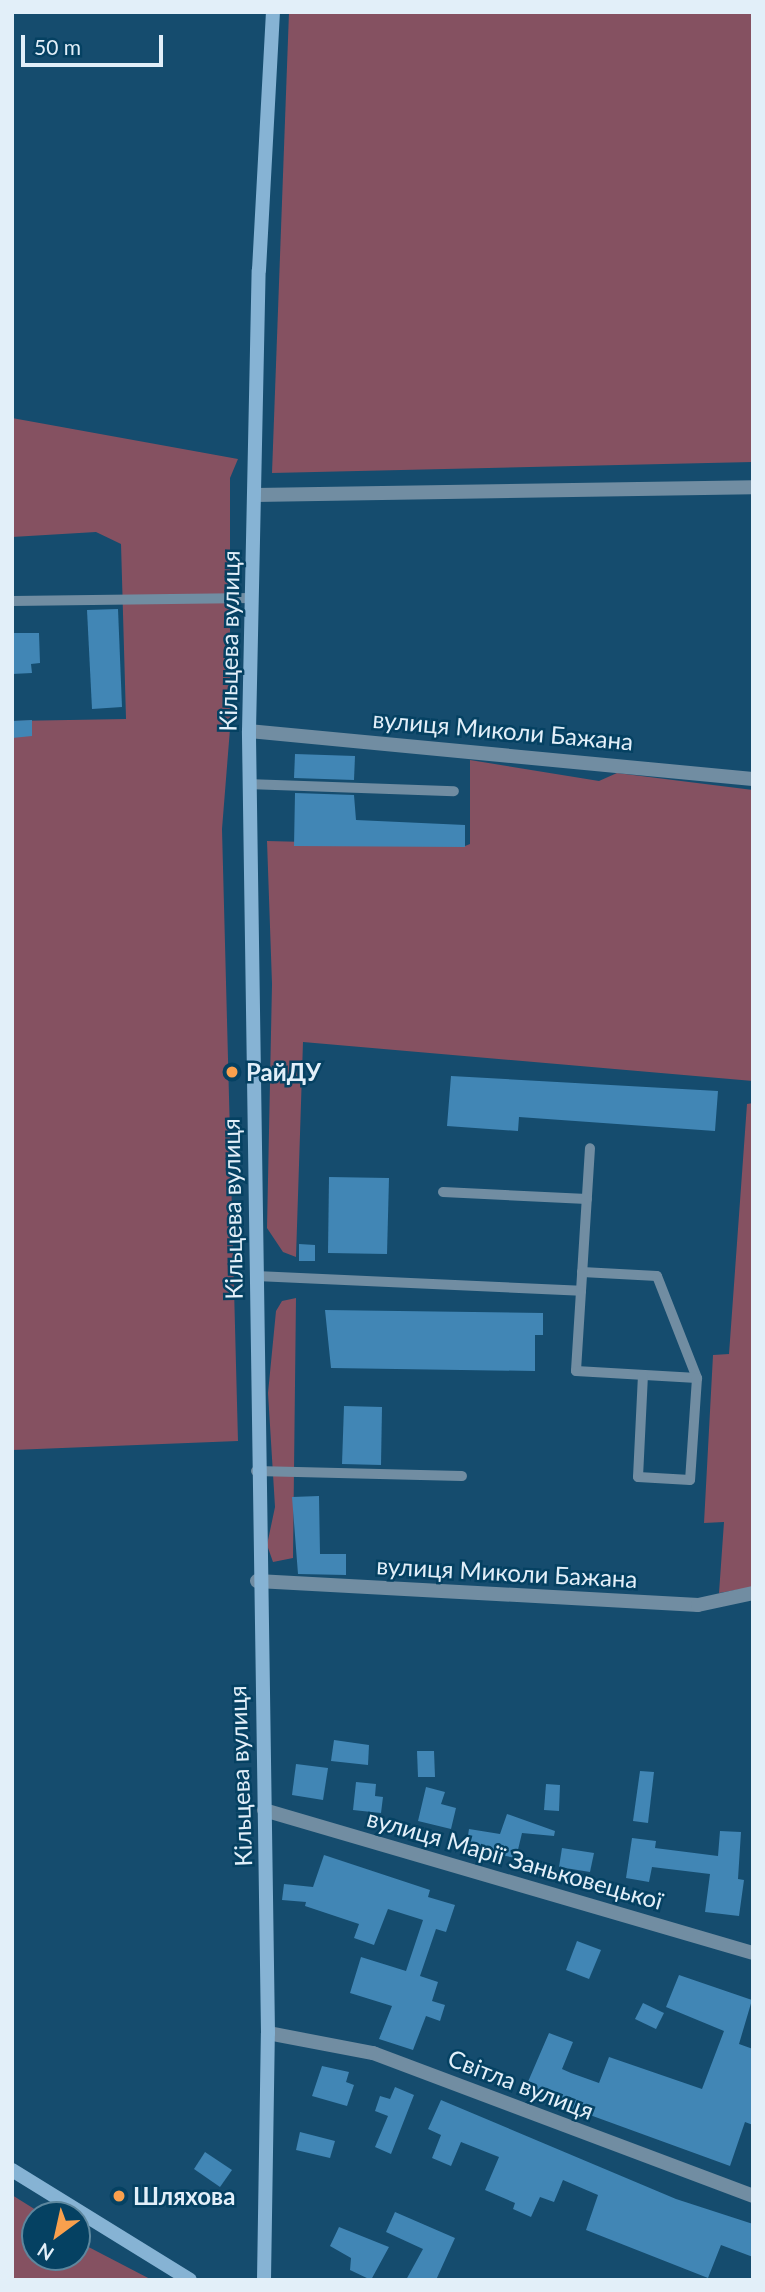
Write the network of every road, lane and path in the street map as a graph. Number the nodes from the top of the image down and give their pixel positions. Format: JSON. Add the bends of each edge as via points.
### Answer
{"nodes":[{"id":1,"x":273,"y":12,"type":"edge"},
{"id":2,"x":753,"y":487,"type":"edge"},
{"id":3,"x":255,"y":495,"type":"junction"},
{"id":4,"x":252,"y":598,"type":"junction"},
{"id":5,"x":12,"y":601,"type":"edge"},
{"id":6,"x":248,"y":731,"type":"junction"},
{"id":7,"x":753,"y":779,"type":"edge"},
{"id":8,"x":249,"y":784,"type":"junction"},
{"id":9,"x":454,"y":791,"type":"dead end"},
{"id":10,"x":590,"y":1148,"type":"dead end"},
{"id":11,"x":443,"y":1192,"type":"dead end"},
{"id":12,"x":587,"y":1199,"type":"junction"},
{"id":13,"x":582,"y":1272,"type":"junction"},
{"id":14,"x":256,"y":1276,"type":"junction"},
{"id":15,"x":581,"y":1291,"type":"junction"},
{"id":16,"x":643,"y":1375,"type":"junction"},
{"id":17,"x":697,"y":1378,"type":"junction"},
{"id":18,"x":256,"y":1471,"type":"junction"},
{"id":19,"x":463,"y":1476,"type":"dead end"},
{"id":20,"x":257,"y":1581,"type":"junction"},
{"id":21,"x":753,"y":1593,"type":"edge"},
{"id":22,"x":264,"y":1810,"type":"junction"},
{"id":23,"x":753,"y":1953,"type":"edge"},
{"id":24,"x":268,"y":2033,"type":"junction"},
{"id":25,"x":12,"y":2171,"type":"edge"},
{"id":26,"x":753,"y":2196,"type":"edge"},
{"id":27,"x":190,"y":2280,"type":"edge"},
{"id":28,"x":264,"y":2280,"type":"edge"}],
"edges":[{"from":1,"to":3,"type":"street","name":"Кільцева вулиця"},
{"from":2,"to":3,"type":"street"},
{"from":3,"to":4,"type":"street","name":"Кільцева вулиця"},
{"from":4,"to":5,"type":"lane"},
{"from":4,"to":6,"type":"street","name":"Кільцева вулиця"},
{"from":6,"to":7,"type":"street","name":"вулиця Миколи Бажана"},
{"from":6,"to":8,"type":"street","name":"Кільцева вулиця"},
{"from":8,"to":9,"type":"lane"},
{"from":8,"to":14,"type":"street","name":"Кільцева вулиця"},
{"from":10,"to":12,"type":"lane"},
{"from":11,"to":12,"type":"lane"},
{"from":12,"to":13,"type":"lane"},
{"from":13,"to":15,"type":"lane"},
{"from":13,"to":17,"type":"lane","via":[[657,1276]]},
{"from":14,"to":15,"type":"lane"},
{"from":14,"to":18,"type":"street","name":"Кільцева вулиця"},
{"from":15,"to":16,"type":"lane","via":[[576,1371]]},
{"from":16,"to":17,"type":"lane"},
{"from":16,"to":17,"type":"lane","via":[[638,1477],[690,1480]]},
{"from":18,"to":19,"type":"lane"},
{"from":18,"to":20,"type":"street","name":"Кільцева вулиця"},
{"from":20,"to":21,"type":"street","name":"вулиця Миколи Бажана","via":[[698,1605]]},
{"from":20,"to":22,"type":"street","name":"Кільцева вулиця"},
{"from":22,"to":23,"type":"street","name":"вулиця Марії Заньковецької"},
{"from":22,"to":24,"type":"street","name":"Кільцева вулиця"},
{"from":24,"to":26,"type":"street","name":"Світла вулиця","via":[[373,2053]]},
{"from":24,"to":28,"type":"street","name":"Кільцева вулиця"},
{"from":25,"to":27,"type":"street"}]}
